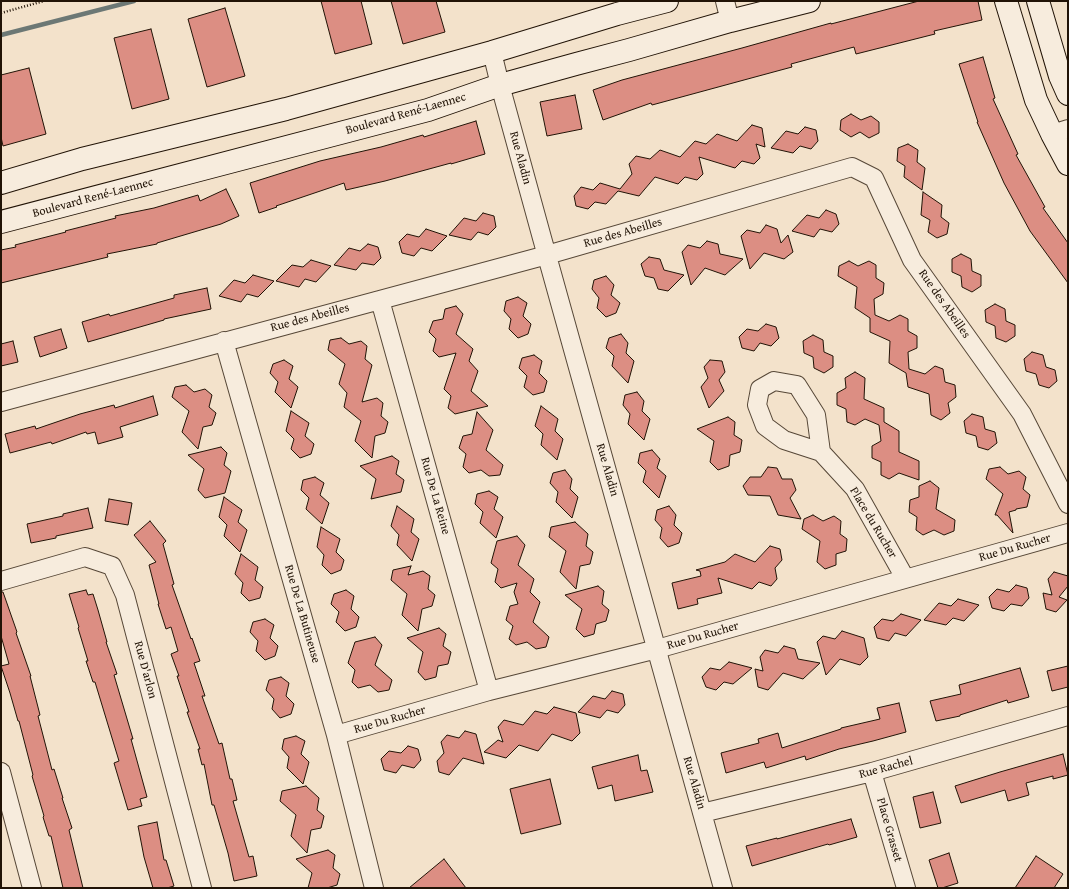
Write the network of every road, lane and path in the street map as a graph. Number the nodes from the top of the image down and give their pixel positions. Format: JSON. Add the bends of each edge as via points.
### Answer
{"nodes":[{"id":1,"x":44,"y":1,"type":"edge"},
{"id":2,"x":667,"y":1,"type":"edge"},
{"id":3,"x":809,"y":1,"type":"edge"},
{"id":4,"x":1006,"y":1,"type":"edge"},
{"id":5,"x":1038,"y":1,"type":"edge"},
{"id":6,"x":728,"y":11,"type":"edge"},
{"id":7,"x":1,"y":13,"type":"edge"},
{"id":8,"x":492,"y":52,"type":"junction"},
{"id":9,"x":500,"y":85,"type":"junction"},
{"id":10,"x":1068,"y":94,"type":"edge"},
{"id":11,"x":1060,"y":131,"type":"edge"},
{"id":12,"x":1068,"y":164,"type":"edge"},
{"id":13,"x":1,"y":183,"type":"edge"},
{"id":14,"x":1,"y":222,"type":"edge"},
{"id":15,"x":547,"y":255,"type":"junction"},
{"id":16,"x":380,"y":300,"type":"junction"},
{"id":17,"x":224,"y":341,"type":"junction"},
{"id":18,"x":1,"y":402,"type":"edge"},
{"id":19,"x":821,"y":452,"type":"dead end"},
{"id":20,"x":1068,"y":504,"type":"edge"},
{"id":21,"x":1068,"y":533,"type":"edge"},
{"id":22,"x":905,"y":578,"type":"junction"},
{"id":23,"x":1,"y":581,"type":"edge"},
{"id":24,"x":657,"y":649,"type":"junction"},
{"id":25,"x":489,"y":691,"type":"junction"},
{"id":26,"x":1068,"y":716,"type":"edge"},
{"id":27,"x":336,"y":735,"type":"junction"},
{"id":28,"x":1,"y":772,"type":"edge"},
{"id":29,"x":872,"y":772,"type":"junction"},
{"id":30,"x":702,"y":814,"type":"junction"},
{"id":31,"x":32,"y":888,"type":"edge"},
{"id":32,"x":202,"y":888,"type":"edge"},
{"id":33,"x":374,"y":888,"type":"edge"},
{"id":34,"x":723,"y":888,"type":"edge"},
{"id":35,"x":906,"y":888,"type":"edge"}],
"edges":[{"from":1,"to":7,"type":"path"},
{"from":2,"to":8,"type":"street"},
{"from":3,"to":6,"type":"street","name":"Boulevard René-Laennec"},
{"from":4,"to":11,"type":"street","via":[[1036,100]]},
{"from":5,"to":10,"type":"street","via":[[1060,76]]},
{"from":6,"to":9,"type":"street","name":"Boulevard René-Laennec","via":[[629,50]]},
{"from":8,"to":9,"type":"street","name":"Rue Aladin"},
{"from":8,"to":13,"type":"street","via":[[286,109],[82,159]]},
{"from":9,"to":14,"type":"street","name":"Boulevard René-Laennec","via":[[428,110]]},
{"from":9,"to":15,"type":"street","name":"Rue Aladin"},
{"from":11,"to":12,"type":"street"},
{"from":15,"to":16,"type":"street","name":"Rue des Abeilles"},
{"from":15,"to":20,"type":"street","name":"Rue des Abeilles","via":[[852,167],[874,178],[912,260],[1022,414]]},
{"from":15,"to":24,"type":"street","name":"Rue Aladin"},
{"from":16,"to":17,"type":"street","name":"Rue des Abeilles"},
{"from":16,"to":25,"type":"street","name":"Rue De La Reine"},
{"from":17,"to":18,"type":"street","name":"Rue des Abeilles"},
{"from":17,"to":27,"type":"street","name":"Rue De La Butineuse"},
{"from":19,"to":22,"type":"street","name":"Place du Rucher","via":[[855,490]]},
{"from":21,"to":22,"type":"street","name":"Rue Du Rucher"},
{"from":22,"to":24,"type":"street","name":"Rue Du Rucher"},
{"from":23,"to":32,"type":"street","name":"Rue D'arlon","via":[[85,556],[112,566],[125,595]]},
{"from":24,"to":25,"type":"street","name":"Rue Du Rucher"},
{"from":24,"to":30,"type":"street","name":"Rue Aladin"},
{"from":25,"to":27,"type":"street","name":"Rue Du Rucher"},
{"from":26,"to":29,"type":"street","name":"Rue Rachel"},
{"from":27,"to":33,"type":"street","name":"Rue De La Butineuse"},
{"from":28,"to":31,"type":"street"},
{"from":29,"to":30,"type":"street","name":"Rue Rachel"},
{"from":29,"to":35,"type":"street","name":"Place Grasset"},
{"from":30,"to":34,"type":"street","name":"Rue Aladin"}]}
